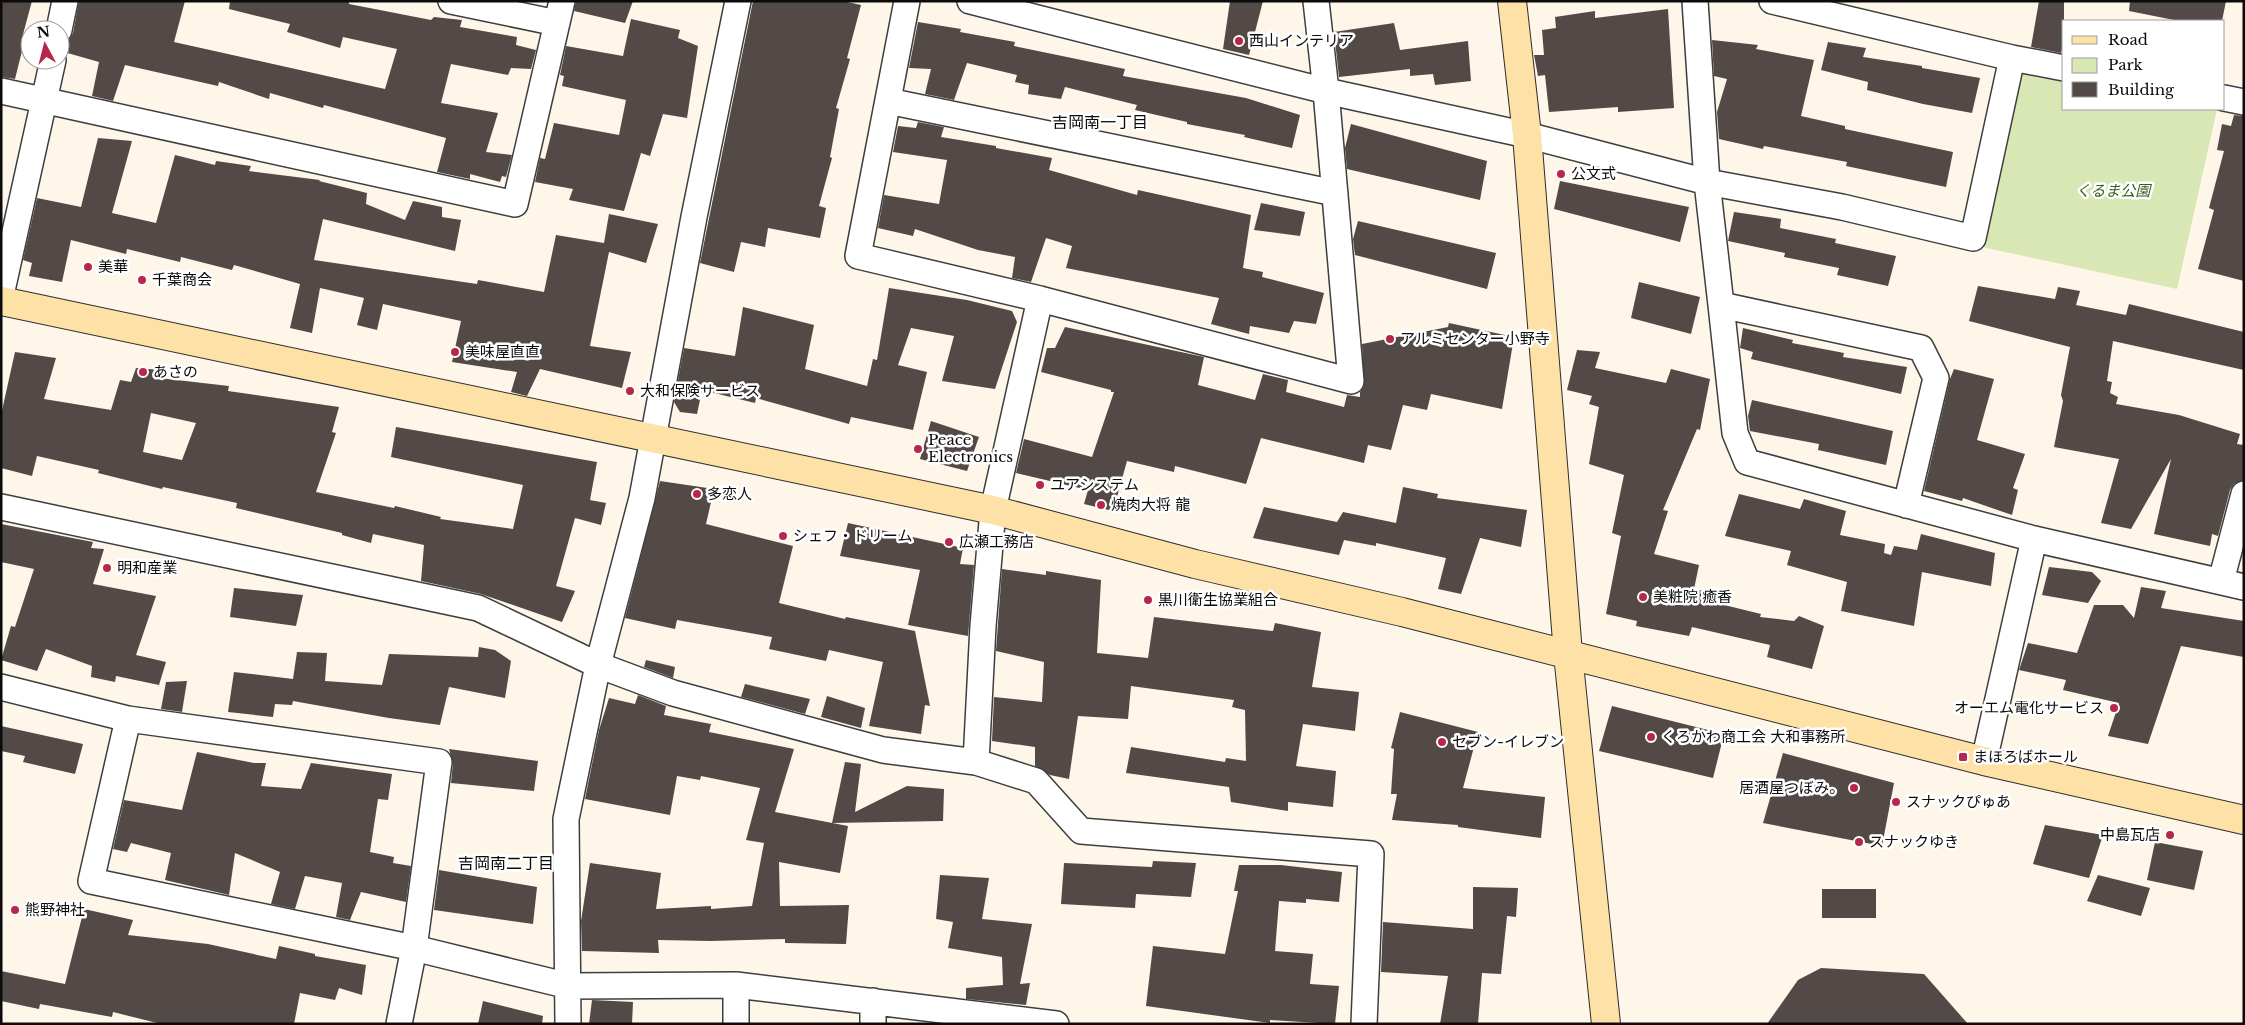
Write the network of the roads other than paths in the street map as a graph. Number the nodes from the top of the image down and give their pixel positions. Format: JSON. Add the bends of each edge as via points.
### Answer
{"nodes":[{"id":1,"x":65,"y":1,"type":"edge"},
{"id":2,"x":451,"y":1,"type":"edge"},
{"id":3,"x":738,"y":1,"type":"edge"},
{"id":4,"x":906,"y":1,"type":"edge"},
{"id":5,"x":970,"y":1,"type":"edge"},
{"id":6,"x":1316,"y":1,"type":"edge"},
{"id":7,"x":1512,"y":1,"type":"edge"},
{"id":8,"x":1694,"y":1,"type":"edge"},
{"id":9,"x":1772,"y":1,"type":"edge"},
{"id":10,"x":559,"y":12,"type":"edge"},
{"id":11,"x":61,"y":20,"type":"edge"},
{"id":12,"x":2012,"y":58,"type":"junction"},
{"id":13,"x":2062,"y":68,"type":"edge"},
{"id":14,"x":51,"y":70,"type":"edge"},
{"id":15,"x":1,"y":91,"type":"edge"},
{"id":16,"x":1326,"y":91,"type":"junction"},
{"id":17,"x":2225,"y":98,"type":"edge"},
{"id":18,"x":45,"y":100,"type":"junction"},
{"id":19,"x":888,"y":101,"type":"junction"},
{"id":20,"x":2244,"y":102,"type":"edge"},
{"id":21,"x":1527,"y":135,"type":"junction"},
{"id":22,"x":1707,"y":182,"type":"junction"},
{"id":23,"x":1335,"y":193,"type":"junction"},
{"id":24,"x":1,"y":295,"type":"edge"},
{"id":25,"x":1040,"y":298,"type":"junction"},
{"id":26,"x":1,"y":302,"type":"edge"},
{"id":27,"x":1721,"y":305,"type":"junction"},
{"id":28,"x":654,"y":439,"type":"junction"},
{"id":29,"x":2244,"y":494,"type":"edge"},
{"id":30,"x":1906,"y":505,"type":"junction"},
{"id":31,"x":1,"y":507,"type":"edge"},
{"id":32,"x":993,"y":510,"type":"junction"},
{"id":33,"x":2034,"y":539,"type":"junction"},
{"id":34,"x":2232,"y":584,"type":"edge"},
{"id":35,"x":1568,"y":654,"type":"junction"},
{"id":36,"x":598,"y":665,"type":"junction"},
{"id":37,"x":1,"y":687,"type":"edge"},
{"id":38,"x":128,"y":720,"type":"junction"},
{"id":39,"x":1984,"y":761,"type":"junction"},
{"id":40,"x":976,"y":762,"type":"junction"},
{"id":41,"x":2244,"y":820,"type":"edge"},
{"id":42,"x":414,"y":948,"type":"junction"},
{"id":43,"x":736,"y":985,"type":"junction"},
{"id":44,"x":569,"y":986,"type":"junction"},
{"id":45,"x":873,"y":1012,"type":"edge"},
{"id":46,"x":399,"y":1024,"type":"edge"},
{"id":47,"x":568,"y":1024,"type":"edge"},
{"id":48,"x":736,"y":1024,"type":"edge"},
{"id":49,"x":1056,"y":1024,"type":"edge"},
{"id":50,"x":1364,"y":1024,"type":"edge"},
{"id":51,"x":1606,"y":1024,"type":"edge"}],
"edges":[{"from":1,"to":11,"type":"street"},
{"from":2,"to":10,"type":"street"},
{"from":3,"to":28,"type":"street","via":[[694,217]]},
{"from":4,"to":19,"type":"street"},
{"from":5,"to":16,"type":"street"},
{"from":6,"to":16,"type":"street"},
{"from":7,"to":21,"type":"street"},
{"from":8,"to":22,"type":"street"},
{"from":9,"to":12,"type":"street"},
{"from":10,"to":18,"type":"street","via":[[514,204]]},
{"from":12,"to":13,"type":"street"},
{"from":12,"to":22,"type":"street","via":[[1973,238],[1842,207]]},
{"from":14,"to":18,"type":"street"},
{"from":15,"to":18,"type":"street"},
{"from":16,"to":21,"type":"street"},
{"from":16,"to":23,"type":"street"},
{"from":17,"to":20,"type":"street"},
{"from":18,"to":24,"type":"street"},
{"from":19,"to":23,"type":"street"},
{"from":19,"to":25,"type":"street","via":[[858,256]]},
{"from":21,"to":22,"type":"street"},
{"from":21,"to":35,"type":"street"},
{"from":22,"to":27,"type":"street"},
{"from":23,"to":25,"type":"street","via":[[1351,381]]},
{"from":25,"to":32,"type":"street"},
{"from":26,"to":28,"type":"street"},
{"from":27,"to":30,"type":"street","via":[[1735,433],[1747,462]]},
{"from":27,"to":30,"type":"street","via":[[1920,348],[1936,378]]},
{"from":28,"to":32,"type":"street"},
{"from":28,"to":36,"type":"street","via":[[642,498]]},
{"from":29,"to":34,"type":"street"},
{"from":30,"to":33,"type":"street"},
{"from":31,"to":36,"type":"street","via":[[478,608]]},
{"from":32,"to":35,"type":"street","via":[[1195,564]]},
{"from":32,"to":40,"type":"street"},
{"from":33,"to":34,"type":"street"},
{"from":33,"to":39,"type":"street"},
{"from":35,"to":39,"type":"street"},
{"from":35,"to":51,"type":"street"},
{"from":36,"to":40,"type":"street","via":[[673,693],[884,750]]},
{"from":36,"to":44,"type":"street","via":[[566,818]]},
{"from":37,"to":38,"type":"street"},
{"from":38,"to":42,"type":"street","via":[[91,881]]},
{"from":38,"to":42,"type":"street","via":[[439,762]]},
{"from":39,"to":41,"type":"street"},
{"from":40,"to":50,"type":"street","via":[[1036,781],[1081,831],[1371,854]]},
{"from":42,"to":44,"type":"street"},
{"from":42,"to":46,"type":"street"},
{"from":43,"to":44,"type":"street"},
{"from":43,"to":45,"type":"street"},
{"from":43,"to":48,"type":"street"},
{"from":44,"to":47,"type":"street"},
{"from":45,"to":49,"type":"street"}]}
